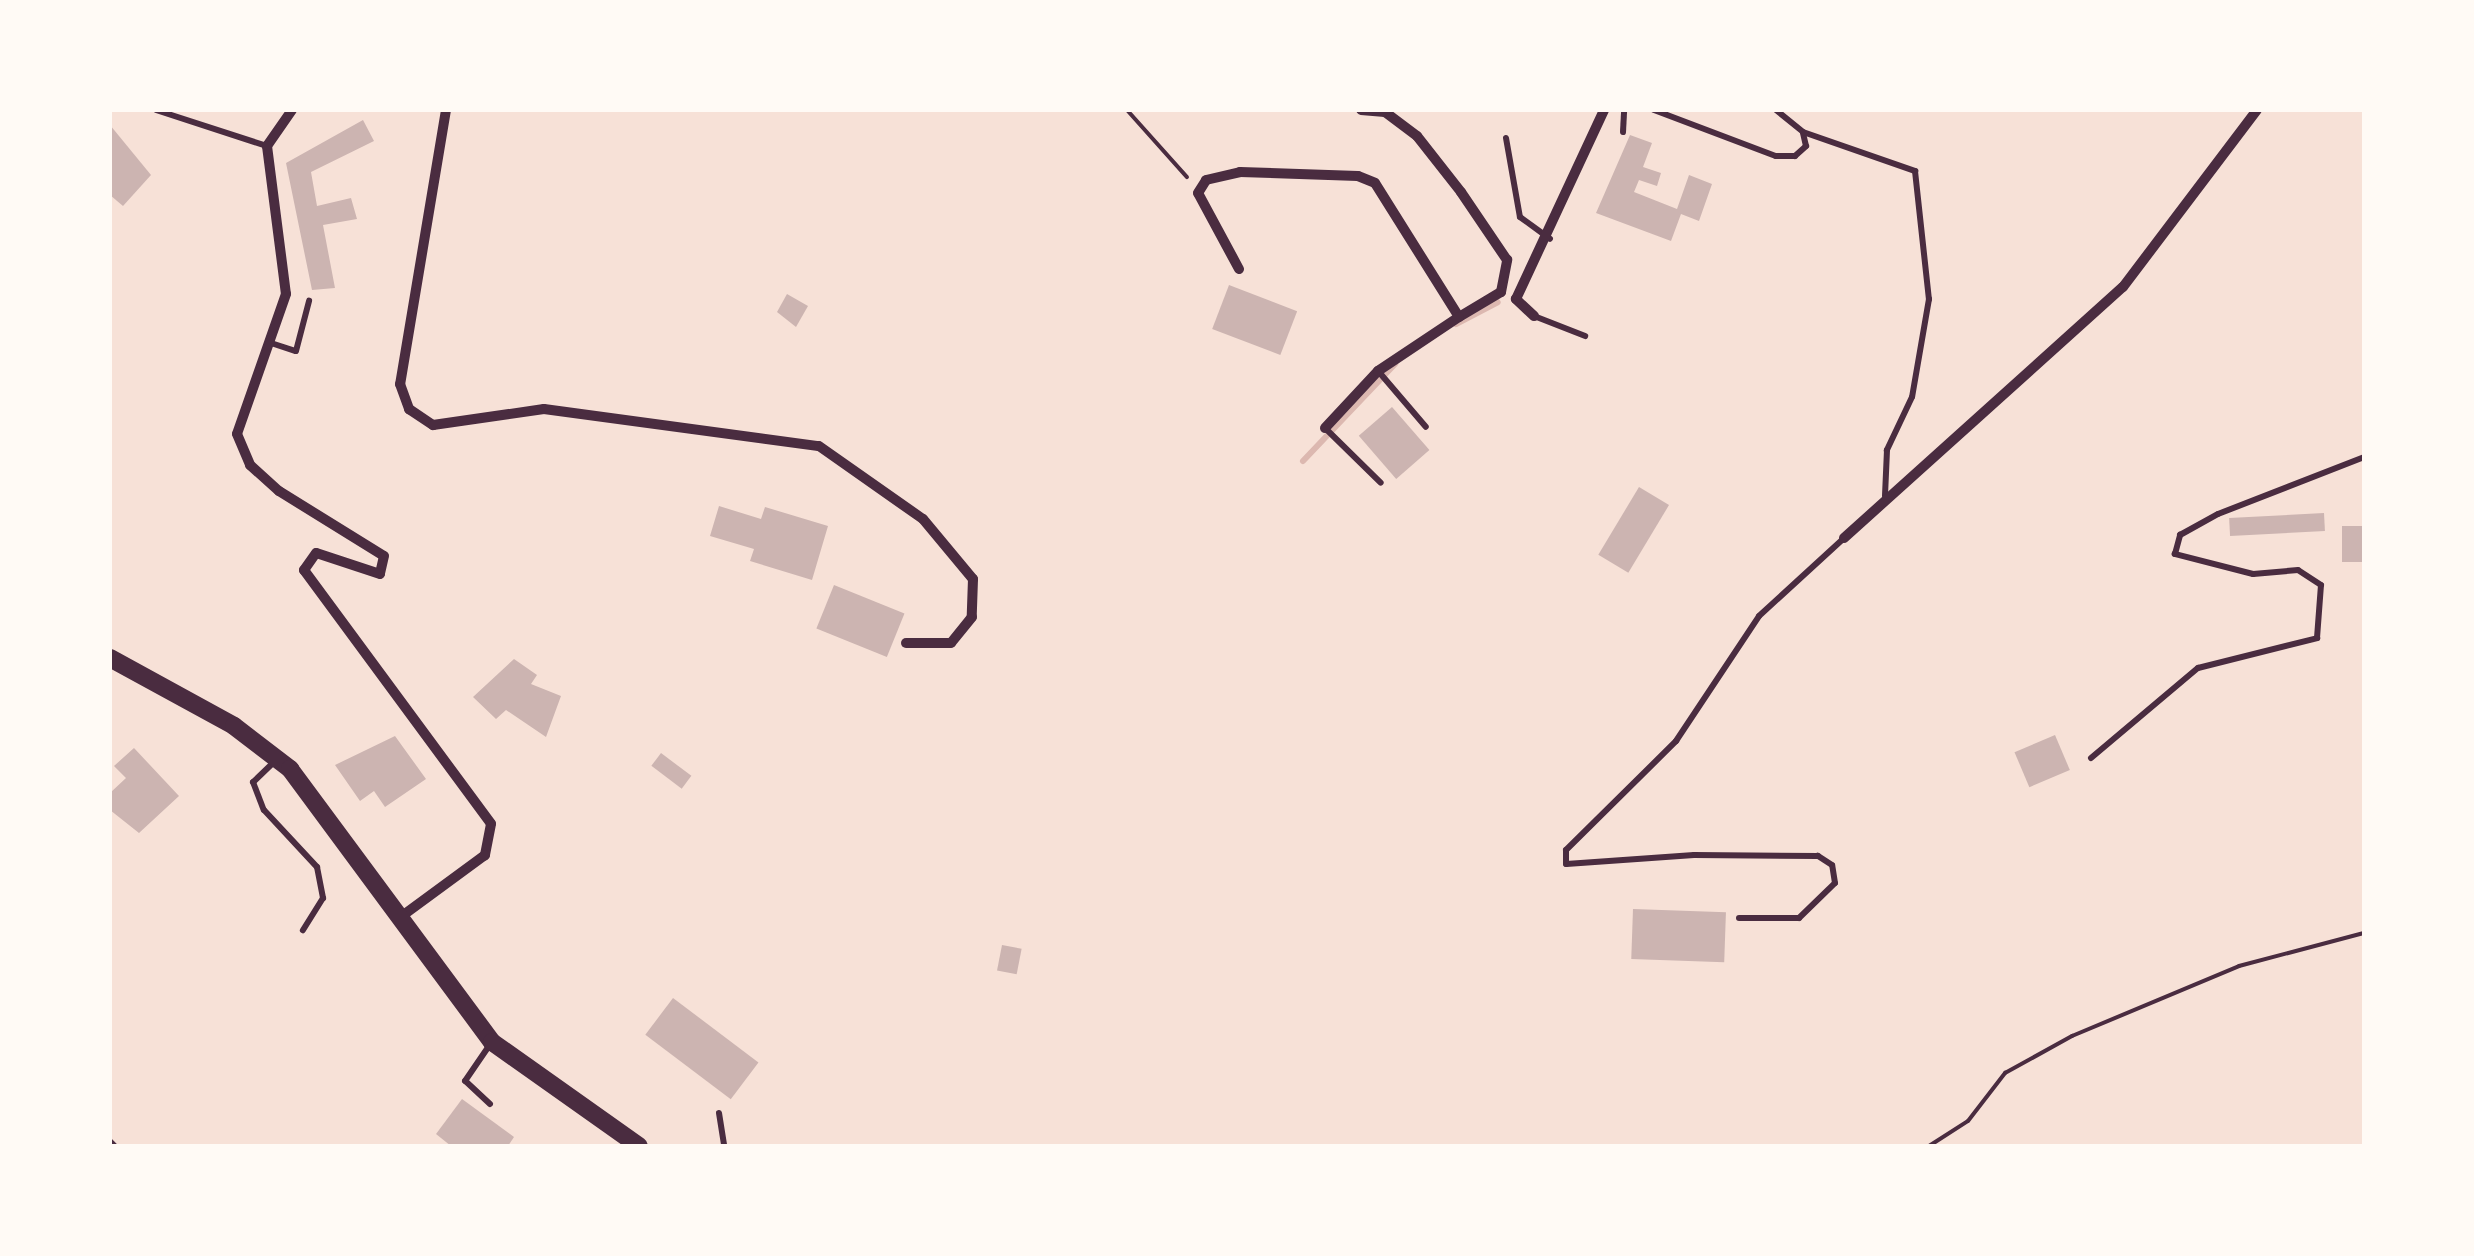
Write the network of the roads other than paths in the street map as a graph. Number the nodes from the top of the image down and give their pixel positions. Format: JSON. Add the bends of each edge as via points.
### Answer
{"nodes":[{"id":1,"x":156,"y":110,"type":"edge"},
{"id":2,"x":292,"y":110,"type":"edge"},
{"id":3,"x":446,"y":110,"type":"edge"},
{"id":4,"x":1361,"y":110,"type":"edge"},
{"id":5,"x":1604,"y":110,"type":"edge"},
{"id":6,"x":1624,"y":110,"type":"edge"},
{"id":7,"x":1654,"y":110,"type":"edge"},
{"id":8,"x":1776,"y":110,"type":"edge"},
{"id":9,"x":2256,"y":110,"type":"edge"},
{"id":10,"x":1623,"y":132,"type":"dead end"},
{"id":11,"x":1803,"y":132,"type":"junction"},
{"id":12,"x":1506,"y":138,"type":"dead end"},
{"id":13,"x":267,"y":146,"type":"junction"},
{"id":14,"x":1550,"y":240,"type":"junction"},
{"id":15,"x":1239,"y":269,"type":"dead end"},
{"id":16,"x":309,"y":301,"type":"dead end"},
{"id":17,"x":1534,"y":316,"type":"joint"},
{"id":18,"x":1459,"y":318,"type":"junction"},
{"id":19,"x":1586,"y":336,"type":"dead end"},
{"id":20,"x":271,"y":344,"type":"junction"},
{"id":21,"x":1378,"y":371,"type":"junction"},
{"id":22,"x":1426,"y":427,"type":"dead end"},
{"id":23,"x":1326,"y":428,"type":"joint"},
{"id":24,"x":2364,"y":457,"type":"edge"},
{"id":25,"x":1381,"y":484,"type":"dead end"},
{"id":26,"x":1885,"y":496,"type":"junction"},
{"id":27,"x":1844,"y":538,"type":"joint"},
{"id":28,"x":906,"y":643,"type":"dead end"},
{"id":29,"x":110,"y":658,"type":"edge"},
{"id":30,"x":2091,"y":758,"type":"dead end"},
{"id":31,"x":276,"y":759,"type":"junction"},
{"id":32,"x":402,"y":916,"type":"junction"},
{"id":33,"x":1739,"y":918,"type":"dead end"},
{"id":34,"x":303,"y":930,"type":"dead end"},
{"id":35,"x":492,"y":1042,"type":"junction"},
{"id":36,"x":490,"y":1104,"type":"dead end"},
{"id":37,"x":719,"y":1113,"type":"dead end"},
{"id":38,"x":639,"y":1146,"type":"edge"},
{"id":39,"x":724,"y":1146,"type":"edge"}],
"edges":[{"from":1,"to":13,"type":"lane"},
{"from":2,"to":13,"type":"street"},
{"from":3,"to":28,"type":"street","via":[[400,384],[409,409],[433,425],[544,409],[819,446],[923,519],[974,579],[972,616],[952,643]]},
{"from":4,"to":18,"type":"street","via":[[1384,112],[1417,136],[1507,260],[1501,292]]},
{"from":5,"to":14,"type":"street"},
{"from":6,"to":10,"type":"lane"},
{"from":7,"to":11,"type":"lane","via":[[1776,156],[1795,156],[1806,146]]},
{"from":8,"to":11,"type":"lane"},
{"from":9,"to":26,"type":"street","via":[[2123,287]]},
{"from":11,"to":26,"type":"lane","via":[[1916,171],[1929,299],[1912,397],[1888,450]]},
{"from":12,"to":14,"type":"lane","via":[[1520,217]]},
{"from":13,"to":20,"type":"street","via":[[286,294]]},
{"from":14,"to":17,"type":"street","via":[[1516,299]]},
{"from":15,"to":18,"type":"street","via":[[1198,193],[1206,180],[1240,172],[1375,183]]},
{"from":16,"to":20,"type":"lane","via":[[296,351]]},
{"from":17,"to":19,"type":"lane"},
{"from":18,"to":21,"type":"street"},
{"from":20,"to":32,"type":"street","via":[[237,434],[250,464],[384,556],[380,574],[316,553],[304,570],[492,824],[492,840],[473,868]]},
{"from":21,"to":22,"type":"lane"},
{"from":21,"to":23,"type":"street"},
{"from":23,"to":25,"type":"lane"},
{"from":24,"to":30,"type":"lane","via":[[2218,514],[2180,535],[2175,554],[2252,574],[2298,570],[2321,585],[2317,638],[2198,668]]},
{"from":26,"to":27,"type":"street"},
{"from":27,"to":33,"type":"lane","via":[[1759,616],[1676,741],[1566,850],[1566,864],[1694,855],[1818,856],[1832,865],[1835,883],[1799,918]]},
{"from":29,"to":31,"type":"street"},
{"from":31,"to":32,"type":"street","via":[[332,815]]},
{"from":31,"to":34,"type":"lane","via":[[253,782],[264,810],[317,867],[323,898]]},
{"from":32,"to":35,"type":"street"},
{"from":35,"to":36,"type":"lane","via":[[465,1080]]},
{"from":35,"to":38,"type":"street"},
{"from":37,"to":39,"type":"lane"}]}
